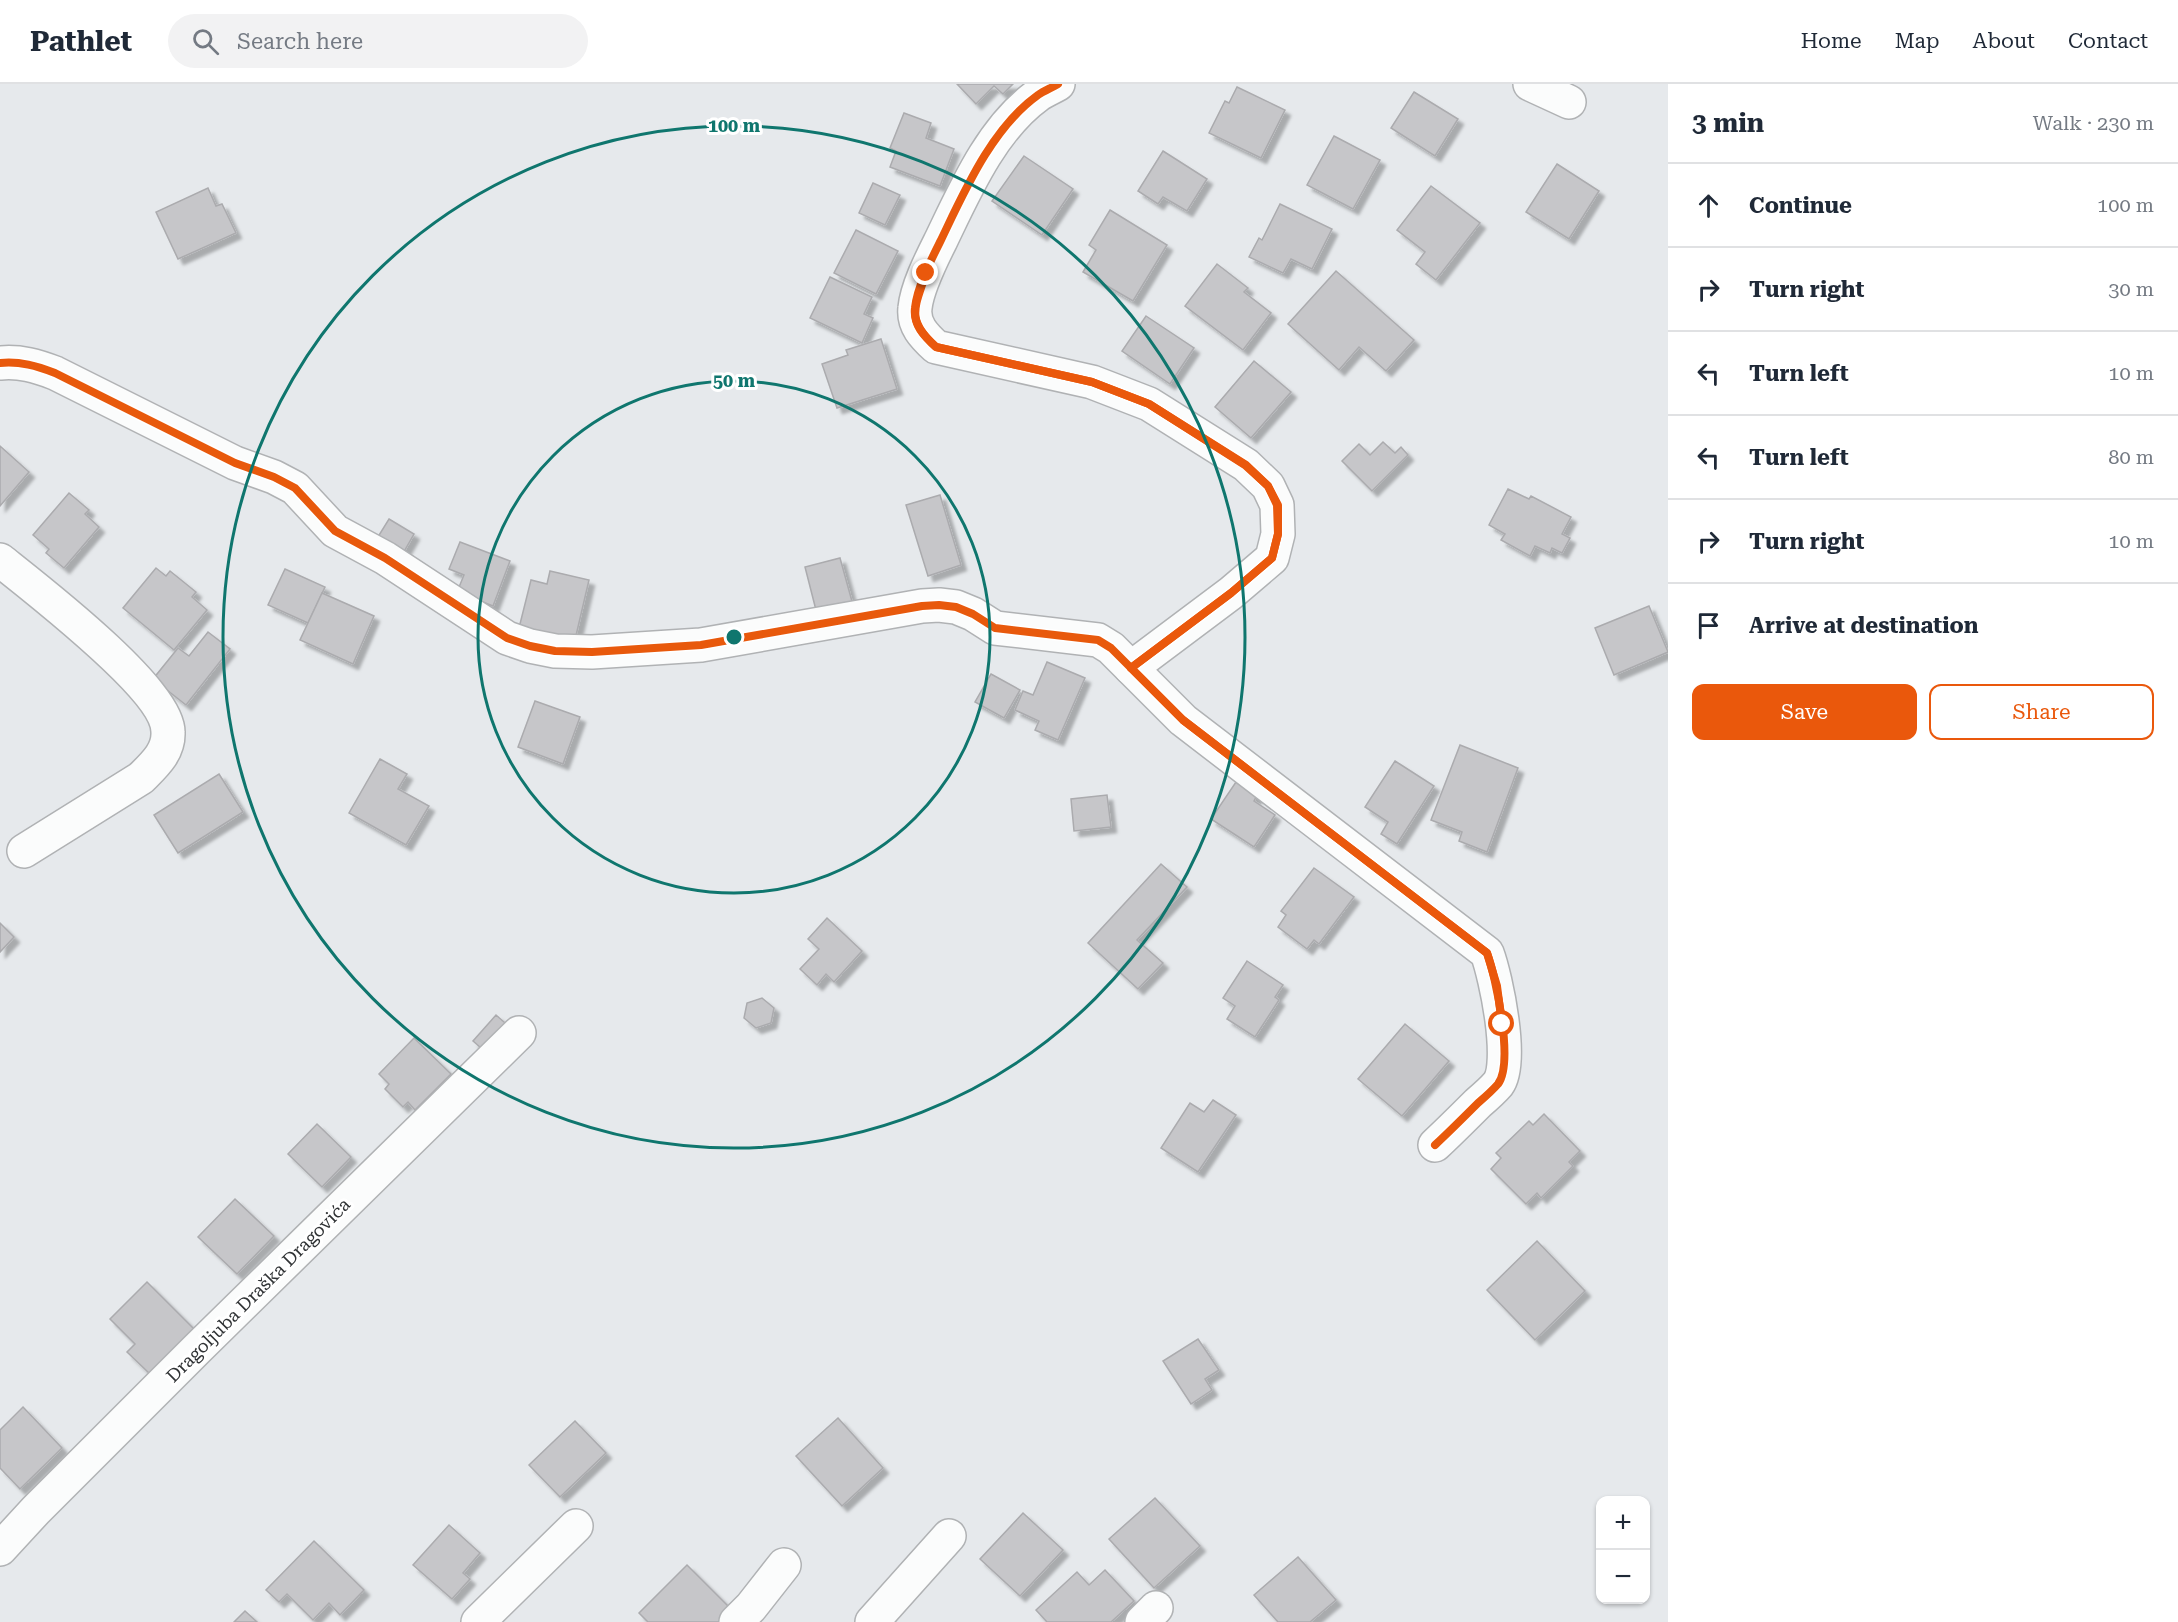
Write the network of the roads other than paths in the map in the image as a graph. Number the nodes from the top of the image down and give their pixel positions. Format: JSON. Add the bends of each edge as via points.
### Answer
{"nodes":[{"id":1,"x":1058,"y":84,"type":"edge"},
{"id":2,"x":1530,"y":84,"type":"edge"},
{"id":3,"x":1569,"y":102,"type":"dead end"},
{"id":4,"x":0,"y":363,"type":"edge"},
{"id":5,"x":0,"y":560,"type":"edge"},
{"id":6,"x":1131,"y":668,"type":"junction"},
{"id":7,"x":24,"y":851,"type":"dead end"},
{"id":8,"x":519,"y":1033,"type":"dead end"},
{"id":9,"x":1435,"y":1145,"type":"dead end"},
{"id":10,"x":576,"y":1526,"type":"dead end"},
{"id":11,"x":949,"y":1536,"type":"dead end"},
{"id":12,"x":0,"y":1549,"type":"edge"},
{"id":13,"x":784,"y":1565,"type":"dead end"},
{"id":14,"x":478,"y":1622,"type":"edge"},
{"id":15,"x":736,"y":1622,"type":"edge"},
{"id":16,"x":872,"y":1622,"type":"edge"}],
"edges":[{"from":1,"to":6,"type":"street","via":[[1037,95],[1007,125],[974,171],[926,273],[915,308],[916,325],[936,347],[1092,382],[1149,404],[1245,465],[1268,486],[1278,505],[1278,534],[1272,558]]},
{"from":2,"to":3,"type":"street"},
{"from":4,"to":6,"type":"street","via":[[36,365],[55,373],[235,463],[295,488],[335,531],[385,558],[507,638],[530,646],[592,652],[701,645],[939,605],[973,614],[995,628],[1098,640]]},
{"from":5,"to":7,"type":"street","via":[[70,616],[143,685],[166,718],[168,732],[165,749],[141,778]]},
{"from":6,"to":9,"type":"street","via":[[1183,720],[1487,953],[1502,1024],[1500,1082]]},
{"from":8,"to":12,"type":"street","name":"Dragoljuba Draška Dragovića"},
{"from":10,"to":14,"type":"street"},
{"from":11,"to":16,"type":"street"},
{"from":13,"to":15,"type":"street"}]}
